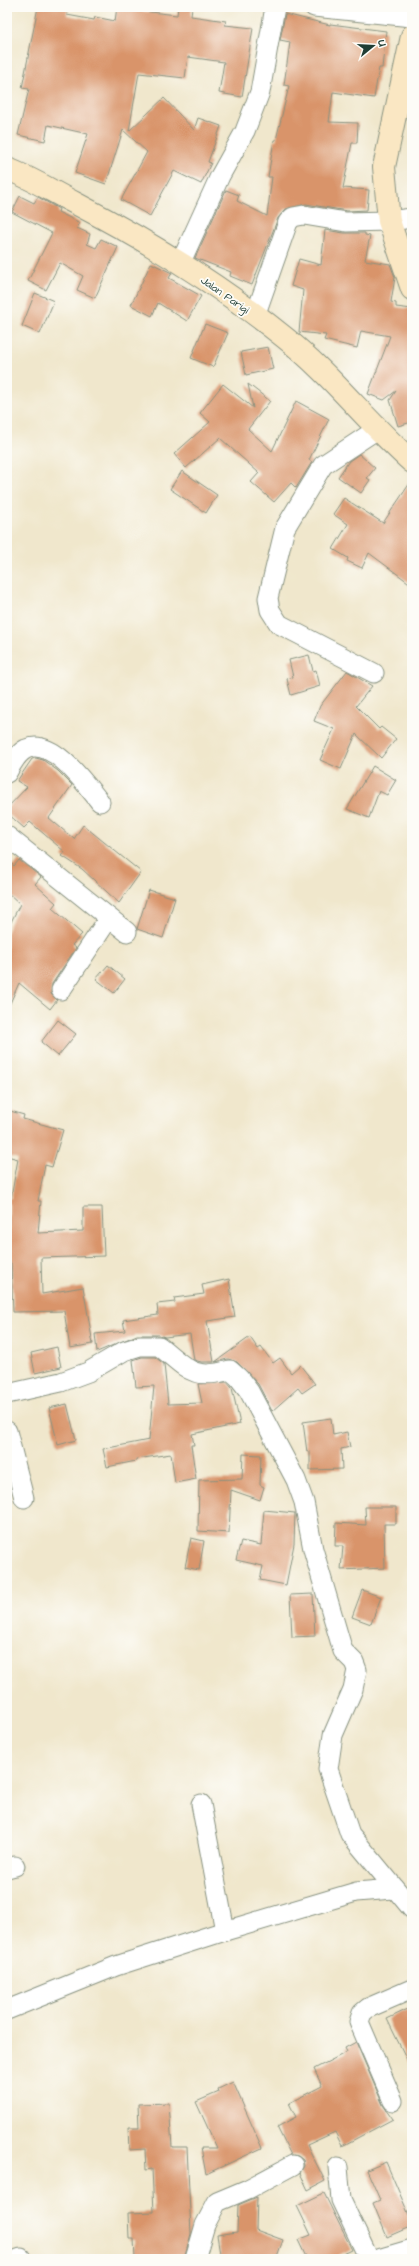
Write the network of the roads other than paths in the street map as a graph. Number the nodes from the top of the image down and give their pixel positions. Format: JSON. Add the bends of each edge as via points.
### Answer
{"nodes":[{"id":1,"x":275,"y":7,"type":"edge"},
{"id":2,"x":314,"y":7,"type":"edge"},
{"id":3,"x":412,"y":17,"type":"edge"},
{"id":4,"x":412,"y":36,"type":"edge"},
{"id":5,"x":7,"y":169,"type":"edge"},
{"id":6,"x":412,"y":218,"type":"edge"},
{"id":7,"x":389,"y":221,"type":"junction"},
{"id":8,"x":180,"y":264,"type":"junction"},
{"id":9,"x":412,"y":289,"type":"edge"},
{"id":10,"x":255,"y":316,"type":"junction"},
{"id":11,"x":376,"y":430,"type":"junction"},
{"id":12,"x":412,"y":462,"type":"edge"},
{"id":13,"x":374,"y":673,"type":"dead end"},
{"id":14,"x":7,"y":773,"type":"edge"},
{"id":15,"x":100,"y":802,"type":"dead end"},
{"id":16,"x":7,"y":836,"type":"edge"},
{"id":17,"x":109,"y":918,"type":"junction"},
{"id":18,"x":127,"y":932,"type":"dead end"},
{"id":19,"x":61,"y":990,"type":"dead end"},
{"id":20,"x":7,"y":1394,"type":"edge"},
{"id":21,"x":7,"y":1431,"type":"edge"},
{"id":22,"x":24,"y":1498,"type":"dead end"},
{"id":23,"x":201,"y":1804,"type":"dead end"},
{"id":24,"x":394,"y":1889,"type":"junction"},
{"id":25,"x":412,"y":1909,"type":"edge"},
{"id":26,"x":225,"y":1931,"type":"junction"},
{"id":27,"x":412,"y":1990,"type":"edge"},
{"id":28,"x":7,"y":2010,"type":"edge"},
{"id":29,"x":393,"y":2101,"type":"dead end"},
{"id":30,"x":292,"y":2165,"type":"dead end"},
{"id":31,"x":338,"y":2167,"type":"dead end"},
{"id":32,"x":412,"y":2249,"type":"edge"},
{"id":33,"x":195,"y":2259,"type":"edge"},
{"id":34,"x":369,"y":2259,"type":"edge"},
{"id":35,"x":378,"y":2259,"type":"edge"}],
"edges":[{"from":1,"to":8,"type":"street","via":[[260,92],[245,131],[220,176]]},
{"from":2,"to":3,"type":"street"},
{"from":4,"to":7,"type":"street","via":[[384,167]]},
{"from":5,"to":8,"type":"street","name":"Jalan Parigi","via":[[123,229]]},
{"from":6,"to":7,"type":"street"},
{"from":7,"to":9,"type":"street"},
{"from":7,"to":10,"type":"street","via":[[346,222],[304,215],[293,217],[288,222]]},
{"from":8,"to":10,"type":"street","name":"Jalan Parigi"},
{"from":10,"to":11,"type":"street","name":"Jalan Parigi","via":[[284,337],[324,373]]},
{"from":11,"to":12,"type":"street","name":"Jalan Parigi"},
{"from":11,"to":13,"type":"street","via":[[323,465],[285,528],[268,598],[270,610],[279,624]]},
{"from":14,"to":15,"type":"street","via":[[23,751],[39,747],[59,756]]},
{"from":16,"to":17,"type":"street"},
{"from":17,"to":18,"type":"street"},
{"from":17,"to":19,"type":"street"},
{"from":20,"to":24,"type":"street","via":[[61,1382],[88,1372],[124,1351],[140,1346],[159,1346],[196,1374],[210,1375],[230,1370],[249,1391],[299,1487],[313,1549],[343,1651],[354,1662],[357,1670],[353,1689],[333,1735],[328,1769],[350,1834]]},
{"from":21,"to":22,"type":"street"},
{"from":23,"to":26,"type":"street"},
{"from":24,"to":25,"type":"street"},
{"from":24,"to":26,"type":"street","via":[[356,1892]]},
{"from":26,"to":28,"type":"street","via":[[116,1966]]},
{"from":27,"to":29,"type":"street","via":[[368,2008],[362,2013],[359,2022]]},
{"from":30,"to":33,"type":"street","via":[[248,2189],[217,2202],[205,2225]]},
{"from":31,"to":34,"type":"street","via":[[341,2200]]},
{"from":32,"to":35,"type":"street"}]}
